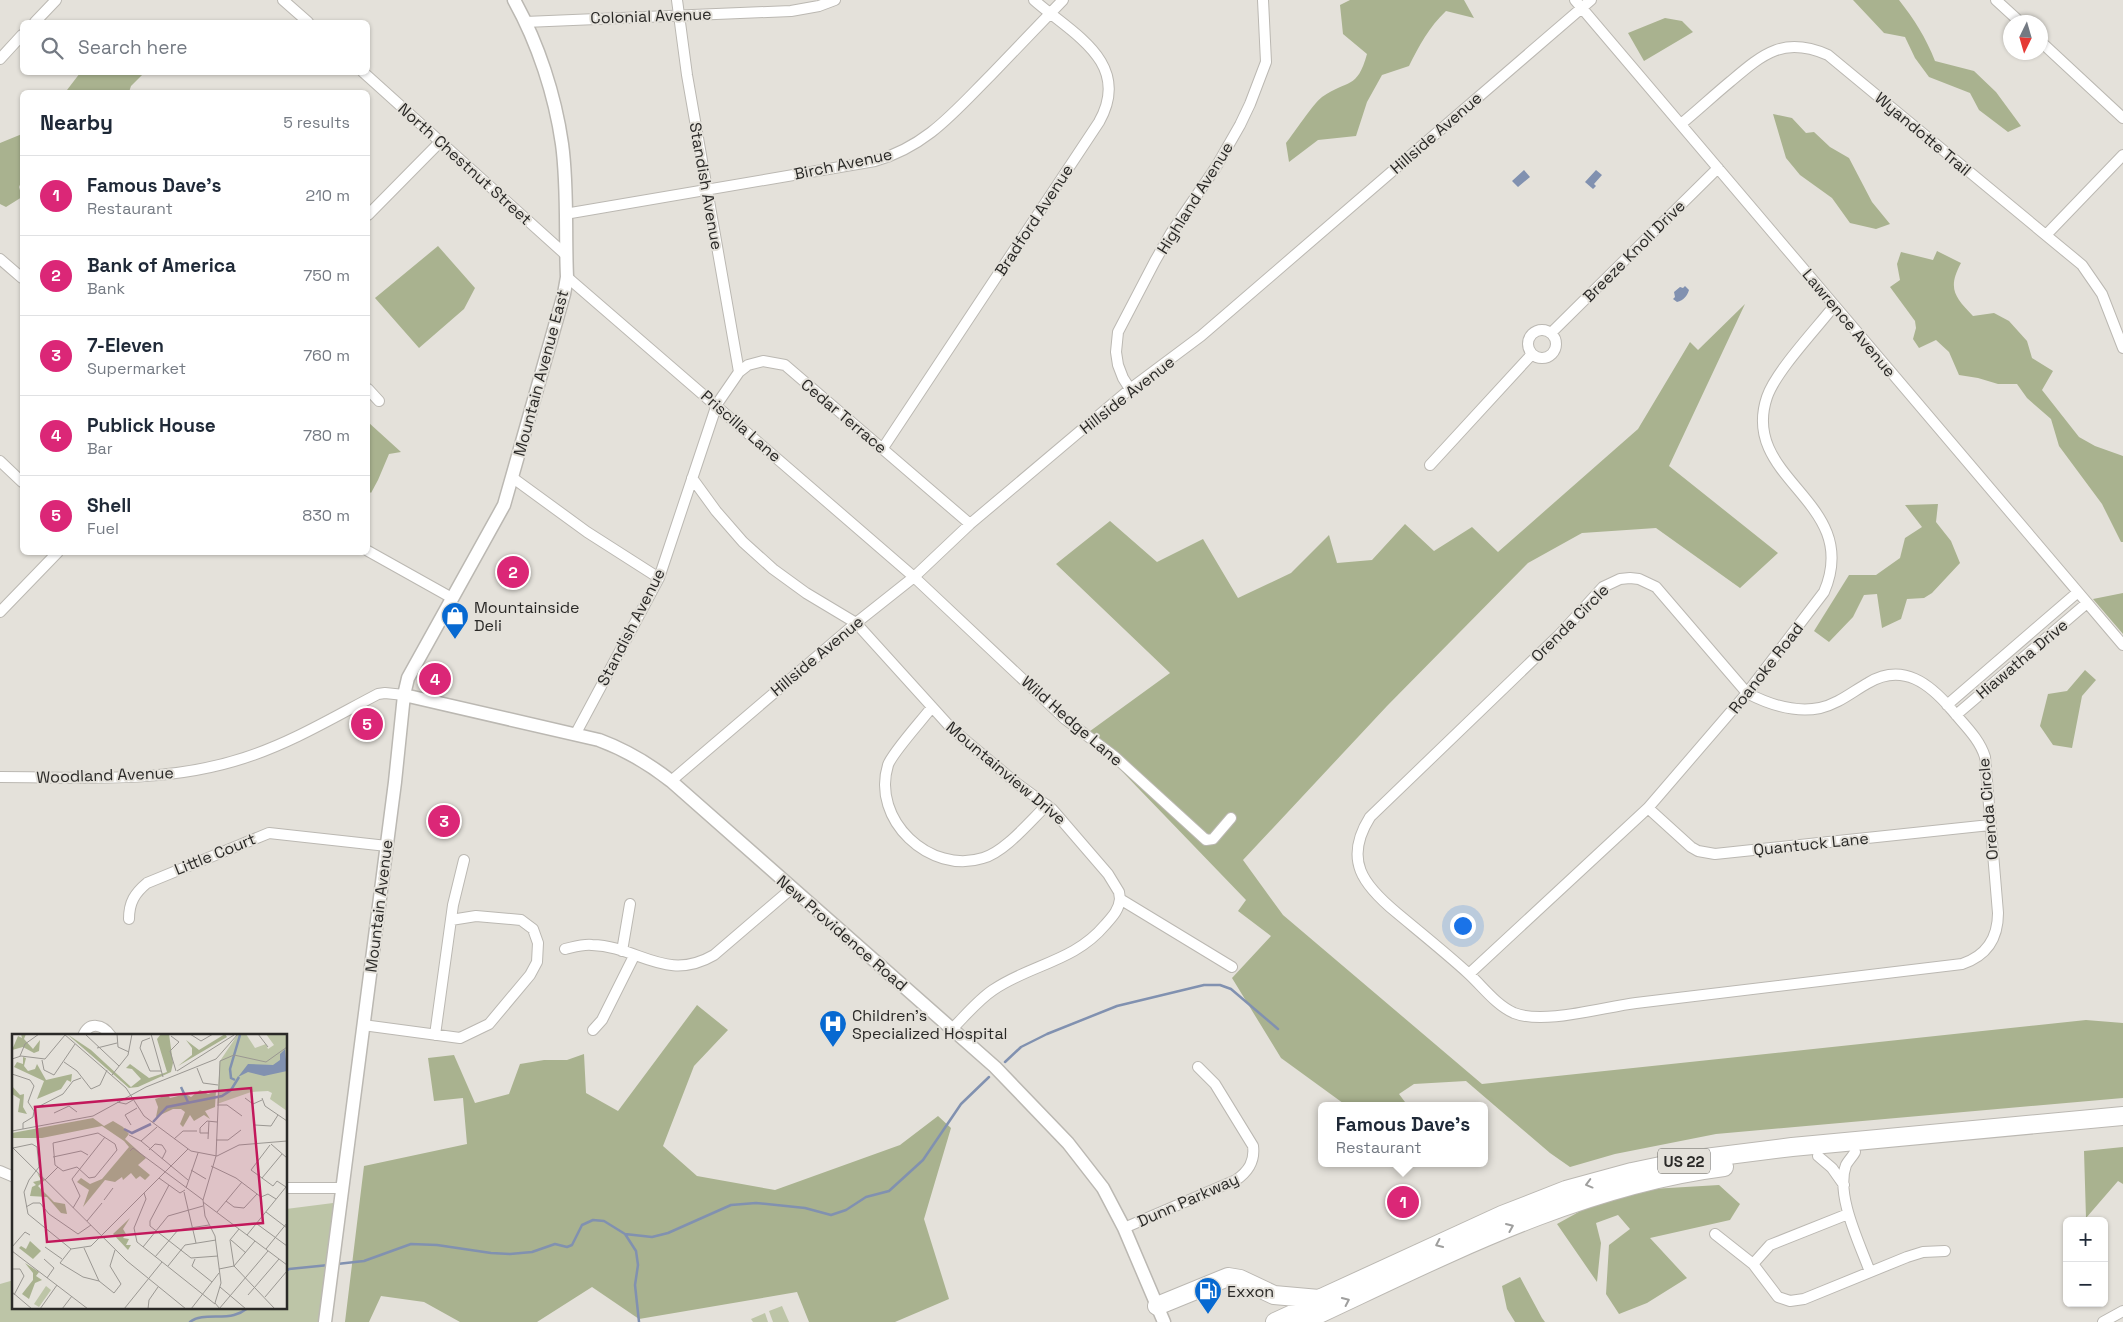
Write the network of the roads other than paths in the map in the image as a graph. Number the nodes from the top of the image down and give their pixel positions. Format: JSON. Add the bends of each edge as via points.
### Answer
{"nodes":[{"id":1,"x":56,"y":0,"type":"edge"},
{"id":2,"x":283,"y":0,"type":"edge"},
{"id":3,"x":514,"y":0,"type":"edge"},
{"id":4,"x":677,"y":0,"type":"edge"},
{"id":5,"x":835,"y":0,"type":"edge"},
{"id":6,"x":1034,"y":0,"type":"edge"},
{"id":7,"x":1063,"y":0,"type":"edge"},
{"id":8,"x":1263,"y":0,"type":"edge"},
{"id":9,"x":1591,"y":0,"type":"edge"},
{"id":10,"x":1996,"y":0,"type":"edge"},
{"id":11,"x":1578,"y":4,"type":"edge"},
{"id":12,"x":1050,"y":14,"type":"junction"},
{"id":13,"x":678,"y":15,"type":"junction"},
{"id":14,"x":2012,"y":15,"type":"edge"},
{"id":15,"x":37,"y":20,"type":"edge"},
{"id":16,"x":306,"y":20,"type":"edge"},
{"id":17,"x":524,"y":22,"type":"junction"},
{"id":18,"x":20,"y":37,"type":"edge"},
{"id":19,"x":2048,"y":48,"type":"edge"},
{"id":20,"x":0,"y":59,"type":"edge"},
{"id":21,"x":366,"y":75,"type":"edge"},
{"id":22,"x":2123,"y":118,"type":"edge"},
{"id":23,"x":1681,"y":124,"type":"junction"},
{"id":24,"x":440,"y":142,"type":"junction"},
{"id":25,"x":2123,"y":155,"type":"edge"},
{"id":26,"x":1718,"y":168,"type":"junction"},
{"id":27,"x":707,"y":190,"type":"junction"},
{"id":28,"x":370,"y":213,"type":"edge"},
{"id":29,"x":565,"y":214,"type":"junction"},
{"id":30,"x":2046,"y":235,"type":"junction"},
{"id":31,"x":566,"y":255,"type":"junction"},
{"id":32,"x":0,"y":258,"type":"edge"},
{"id":33,"x":20,"y":276,"type":"edge"},
{"id":34,"x":567,"y":277,"type":"junction"},
{"id":35,"x":1834,"y":306,"type":"junction"},
{"id":36,"x":1551,"y":333,"type":"junction"},
{"id":37,"x":2123,"y":348,"type":"edge"},
{"id":38,"x":1532,"y":354,"type":"junction"},
{"id":39,"x":739,"y":372,"type":"junction"},
{"id":40,"x":1130,"y":389,"type":"junction"},
{"id":41,"x":370,"y":391,"type":"edge"},
{"id":42,"x":379,"y":401,"type":"dead end"},
{"id":43,"x":717,"y":404,"type":"junction"},
{"id":44,"x":883,"y":448,"type":"junction"},
{"id":45,"x":0,"y":461,"type":"edge"},
{"id":46,"x":1430,"y":465,"type":"dead end"},
{"id":47,"x":513,"y":478,"type":"junction"},
{"id":48,"x":692,"y":478,"type":"junction"},
{"id":49,"x":20,"y":480,"type":"edge"},
{"id":50,"x":500,"y":512,"type":"joint"},
{"id":51,"x":970,"y":524,"type":"junction"},
{"id":52,"x":370,"y":551,"type":"edge"},
{"id":53,"x":55,"y":555,"type":"edge"},
{"id":54,"x":914,"y":577,"type":"junction"},
{"id":55,"x":659,"y":578,"type":"junction"},
{"id":56,"x":2078,"y":592,"type":"junction"},
{"id":57,"x":452,"y":598,"type":"junction"},
{"id":58,"x":2087,"y":603,"type":"junction"},
{"id":59,"x":0,"y":612,"type":"edge"},
{"id":60,"x":856,"y":623,"type":"junction"},
{"id":61,"x":2123,"y":645,"type":"edge"},
{"id":62,"x":1747,"y":693,"type":"junction"},
{"id":63,"x":404,"y":696,"type":"junction"},
{"id":64,"x":1947,"y":705,"type":"junction"},
{"id":65,"x":932,"y":707,"type":"junction"},
{"id":66,"x":1956,"y":715,"type":"junction"},
{"id":67,"x":576,"y":734,"type":"junction"},
{"id":68,"x":0,"y":777,"type":"edge"},
{"id":69,"x":671,"y":781,"type":"junction"},
{"id":70,"x":1047,"y":805,"type":"junction"},
{"id":71,"x":1648,"y":808,"type":"junction"},
{"id":72,"x":1231,"y":818,"type":"dead end"},
{"id":73,"x":1990,"y":825,"type":"junction"},
{"id":74,"x":387,"y":846,"type":"junction"},
{"id":75,"x":464,"y":860,"type":"dead end"},
{"id":76,"x":791,"y":889,"type":"junction"},
{"id":77,"x":1120,"y":899,"type":"junction"},
{"id":78,"x":630,"y":904,"type":"dead end"},
{"id":79,"x":129,"y":919,"type":"dead end"},
{"id":80,"x":451,"y":920,"type":"junction"},
{"id":81,"x":565,"y":949,"type":"dead end"},
{"id":82,"x":622,"y":952,"type":"junction"},
{"id":83,"x":634,"y":956,"type":"junction"},
{"id":84,"x":1232,"y":967,"type":"dead end"},
{"id":85,"x":1469,"y":974,"type":"junction"},
{"id":86,"x":364,"y":1025,"type":"junction"},
{"id":87,"x":594,"y":1030,"type":"dead end"},
{"id":88,"x":952,"y":1030,"type":"junction"},
{"id":89,"x":84,"y":1034,"type":"edge"},
{"id":90,"x":109,"y":1034,"type":"edge"},
{"id":91,"x":435,"y":1035,"type":"junction"},
{"id":92,"x":1198,"y":1067,"type":"dead end"},
{"id":93,"x":2123,"y":1116,"type":"edge"},
{"id":94,"x":2123,"y":1128,"type":"edge"},
{"id":95,"x":1855,"y":1152,"type":"junction"},
{"id":96,"x":1818,"y":1156,"type":"junction"},
{"id":97,"x":0,"y":1171,"type":"edge"},
{"id":98,"x":12,"y":1176,"type":"edge"},
{"id":99,"x":1844,"y":1185,"type":"junction"},
{"id":100,"x":288,"y":1188,"type":"edge"},
{"id":101,"x":342,"y":1188,"type":"junction"},
{"id":102,"x":1848,"y":1214,"type":"junction"},
{"id":103,"x":1124,"y":1228,"type":"junction"},
{"id":104,"x":1715,"y":1234,"type":"dead end"},
{"id":105,"x":1945,"y":1250,"type":"dead end"},
{"id":106,"x":1754,"y":1264,"type":"junction"},
{"id":107,"x":1870,"y":1272,"type":"junction"},
{"id":108,"x":1319,"y":1299,"type":"junction"},
{"id":109,"x":2123,"y":1311,"type":"edge"},
{"id":110,"x":1161,"y":1314,"type":"edge"},
{"id":111,"x":325,"y":1322,"type":"edge"},
{"id":112,"x":1275,"y":1322,"type":"edge"},
{"id":113,"x":1302,"y":1322,"type":"edge"},
{"id":114,"x":2103,"y":1322,"type":"edge"}],
"edges":[{"from":1,"to":15,"type":"street"},
{"from":2,"to":16,"type":"street"},
{"from":3,"to":17,"type":"street","name":"Mountain Avenue East"},
{"from":4,"to":13,"type":"street","name":"Standish Avenue"},
{"from":5,"to":13,"type":"street","name":"Colonial Avenue","via":[[791,11]]},
{"from":6,"to":12,"type":"street","name":"Bradford Avenue"},
{"from":7,"to":12,"type":"street","name":"Birch Avenue"},
{"from":8,"to":40,"type":"street","name":"Highland Avenue","via":[[1266,62],[1250,104],[1216,167],[1154,262],[1118,332],[1118,365]]},
{"from":9,"to":11,"type":"street","name":"Hillside Avenue"},
{"from":10,"to":14,"type":"street"},
{"from":11,"to":23,"type":"street","name":"Lawrence Avenue"},
{"from":11,"to":40,"type":"street","name":"Hillside Avenue","via":[[1201,336]]},
{"from":12,"to":27,"type":"street","name":"Birch Avenue","via":[[943,124],[904,151],[875,161]]},
{"from":12,"to":44,"type":"street","name":"Bradford Avenue","via":[[1087,42],[1102,61],[1108,85],[1102,116]]},
{"from":13,"to":17,"type":"street","name":"Colonial Avenue"},
{"from":13,"to":27,"type":"street","name":"Standish Avenue"},
{"from":17,"to":29,"type":"street","name":"Mountain Avenue East","via":[[538,52],[556,115],[564,162]]},
{"from":18,"to":20,"type":"street"},
{"from":19,"to":22,"type":"street"},
{"from":21,"to":24,"type":"street","name":"North Chestnut Street"},
{"from":23,"to":26,"type":"street","name":"Lawrence Avenue"},
{"from":23,"to":30,"type":"street","name":"Wyandotte Trail","via":[[1763,54],[1796,46],[1816,50],[1834,59]]},
{"from":24,"to":28,"type":"street"},
{"from":24,"to":31,"type":"street","name":"North Chestnut Street"},
{"from":25,"to":30,"type":"street"},
{"from":26,"to":35,"type":"street","name":"Lawrence Avenue"},
{"from":26,"to":36,"type":"street","name":"Breeze Knoll Drive"},
{"from":27,"to":29,"type":"street","name":"Birch Avenue"},
{"from":27,"to":39,"type":"street","name":"Standish Avenue"},
{"from":29,"to":31,"type":"street","name":"Mountain Avenue East"},
{"from":30,"to":37,"type":"street","name":"Wyandotte Trail","via":[[2082,265],[2092,278],[2110,312]]},
{"from":31,"to":34,"type":"street","name":"Mountain Avenue East"},
{"from":32,"to":33,"type":"street"},
{"from":34,"to":43,"type":"street","name":"Priscilla Lane"},
{"from":34,"to":47,"type":"street","name":"Mountain Avenue East"},
{"from":35,"to":56,"type":"street","name":"Lawrence Avenue"},
{"from":35,"to":62,"type":"street","name":"Roanoke Road","via":[[1774,381],[1767,396],[1763,419],[1764,434],[1772,456],[1823,522],[1831,545],[1830,577],[1820,599]]},
{"from":36,"to":38,"type":"street","name":"Breeze Knoll Drive","via":[[1538,331],[1531,336],[1528,345]]},
{"from":36,"to":38,"type":"street","via":[[1556,345],[1553,353],[1540,358]]},
{"from":38,"to":46,"type":"street"},
{"from":39,"to":43,"type":"street"},
{"from":39,"to":44,"type":"street","name":"Cedar Terrace","via":[[755,362],[785,365]]},
{"from":40,"to":51,"type":"street","name":"Hillside Avenue"},
{"from":41,"to":42,"type":"street"},
{"from":43,"to":48,"type":"street","name":"Standish Avenue"},
{"from":43,"to":54,"type":"street","name":"Priscilla Lane"},
{"from":44,"to":51,"type":"street","name":"Cedar Terrace"},
{"from":45,"to":49,"type":"street"},
{"from":47,"to":50,"type":"street","name":"Mountain Avenue East"},
{"from":47,"to":55,"type":"street","via":[[587,532]]},
{"from":48,"to":55,"type":"street","name":"Standish Avenue"},
{"from":48,"to":60,"type":"street","name":"Mountainview Drive","via":[[743,542],[773,569]]},
{"from":50,"to":57,"type":"street","name":"Mountain Avenue"},
{"from":51,"to":54,"type":"street","name":"Hillside Avenue"},
{"from":52,"to":57,"type":"street"},
{"from":53,"to":59,"type":"street"},
{"from":54,"to":60,"type":"street","name":"Hillside Avenue"},
{"from":54,"to":72,"type":"street","name":"Wild Hedge Lane","via":[[1065,719],[1114,756],[1206,840],[1213,839]]},
{"from":55,"to":67,"type":"street","name":"Standish Avenue"},
{"from":56,"to":58,"type":"street","name":"Lawrence Avenue"},
{"from":56,"to":64,"type":"street","name":"Hiawatha Drive"},
{"from":57,"to":63,"type":"street","name":"Mountain Avenue","via":[[408,678]]},
{"from":58,"to":61,"type":"street","name":"Lawrence Avenue"},
{"from":58,"to":66,"type":"street","name":"Hiawatha Drive"},
{"from":60,"to":65,"type":"street","name":"Mountainview Drive"},
{"from":60,"to":69,"type":"street","name":"Hillside Avenue"},
{"from":62,"to":64,"type":"street","name":"Orenda Circle","via":[[1783,707],[1820,708],[1841,700],[1875,679],[1893,675],[1927,684]]},
{"from":62,"to":71,"type":"street","name":"Roanoke Road"},
{"from":62,"to":85,"type":"street","name":"Orenda Circle","via":[[1656,587],[1639,579],[1620,579],[1594,595],[1560,634],[1370,817],[1359,839],[1360,869],[1364,881],[1378,898]]},
{"from":63,"to":67,"type":"street","name":"New Providence Road"},
{"from":63,"to":68,"type":"street","name":"Woodland Avenue","via":[[378,694],[274,747],[184,773],[138,777]]},
{"from":63,"to":74,"type":"street","name":"Mountain Avenue"},
{"from":64,"to":66,"type":"street","name":"Orenda Circle"},
{"from":65,"to":70,"type":"street","name":"Mountainview Drive","via":[[952,729]]},
{"from":65,"to":70,"type":"street","via":[[889,763],[886,778],[893,816],[918,847],[938,858],[953,861],[982,859],[996,853]]},
{"from":66,"to":73,"type":"street","name":"Orenda Circle","via":[[1983,750]]},
{"from":67,"to":69,"type":"street","name":"New Providence Road","via":[[622,748]]},
{"from":69,"to":76,"type":"street","name":"New Providence Road"},
{"from":70,"to":77,"type":"street","name":"Mountainview Drive","via":[[1108,874]]},
{"from":71,"to":73,"type":"street","name":"Quantuck Lane","via":[[1691,847],[1715,854]]},
{"from":71,"to":85,"type":"street","name":"Roanoke Road"},
{"from":73,"to":85,"type":"street","name":"Orenda Circle","via":[[1998,913],[1996,932],[1987,950],[1962,964],[1643,1002],[1540,1018],[1509,1010]]},
{"from":74,"to":79,"type":"street","name":"Little Court","via":[[269,833],[147,883],[135,894]]},
{"from":74,"to":86,"type":"street","name":"Mountain Avenue"},
{"from":75,"to":80,"type":"street"},
{"from":76,"to":83,"type":"street","via":[[702,962],[677,966]]},
{"from":76,"to":88,"type":"street","name":"New Providence Road"},
{"from":77,"to":84,"type":"street"},
{"from":77,"to":88,"type":"street","via":[[1114,915],[1088,943],[994,989]]},
{"from":78,"to":82,"type":"street"},
{"from":80,"to":91,"type":"street"},
{"from":80,"to":91,"type":"street","via":[[476,916],[521,920],[533,928],[538,943],[537,962],[489,1024],[460,1038]]},
{"from":81,"to":82,"type":"street","via":[[591,944]]},
{"from":82,"to":83,"type":"street"},
{"from":83,"to":87,"type":"street"},
{"from":86,"to":91,"type":"street"},
{"from":86,"to":101,"type":"street","name":"Mountain Avenue"},
{"from":88,"to":103,"type":"street","name":"New Providence Road","via":[[1013,1085],[1068,1143],[1103,1188]]},
{"from":89,"to":90,"type":"street","via":[[95,1025]]},
{"from":92,"to":103,"type":"street","name":"Dunn Parkway","via":[[1215,1084],[1253,1146],[1250,1167],[1236,1180]]},
{"from":93,"to":108,"type":"highway","number":"US 22","one_way":true,"via":[[1792,1147],[1689,1160],[1632,1172],[1566,1190],[1502,1215]]},
{"from":94,"to":95,"type":"highway","number":"US 22"},
{"from":95,"to":96,"type":"highway","number":"US 22"},
{"from":95,"to":99,"type":"street","via":[[1846,1166]]},
{"from":96,"to":99,"type":"street"},
{"from":113,"to":96,"type":"highway","number":"US 22","one_way":true,"via":[[1572,1202],[1672,1176]]},
{"from":97,"to":98,"type":"street"},
{"from":99,"to":102,"type":"street"},
{"from":100,"to":101,"type":"street"},
{"from":101,"to":111,"type":"street","name":"Mountain Avenue"},
{"from":102,"to":106,"type":"street","via":[[1770,1245]]},
{"from":102,"to":107,"type":"street"},
{"from":103,"to":110,"type":"street","name":"New Providence Road"},
{"from":104,"to":106,"type":"street"},
{"from":105,"to":107,"type":"street","via":[[1915,1254]]},
{"from":106,"to":107,"type":"street","via":[[1778,1297],[1790,1301],[1804,1299]]},
{"from":108,"to":110,"type":"highway","via":[[1274,1295],[1228,1277]]},
{"from":108,"to":112,"type":"highway","number":"US 22"},
{"from":109,"to":114,"type":"street"}]}
